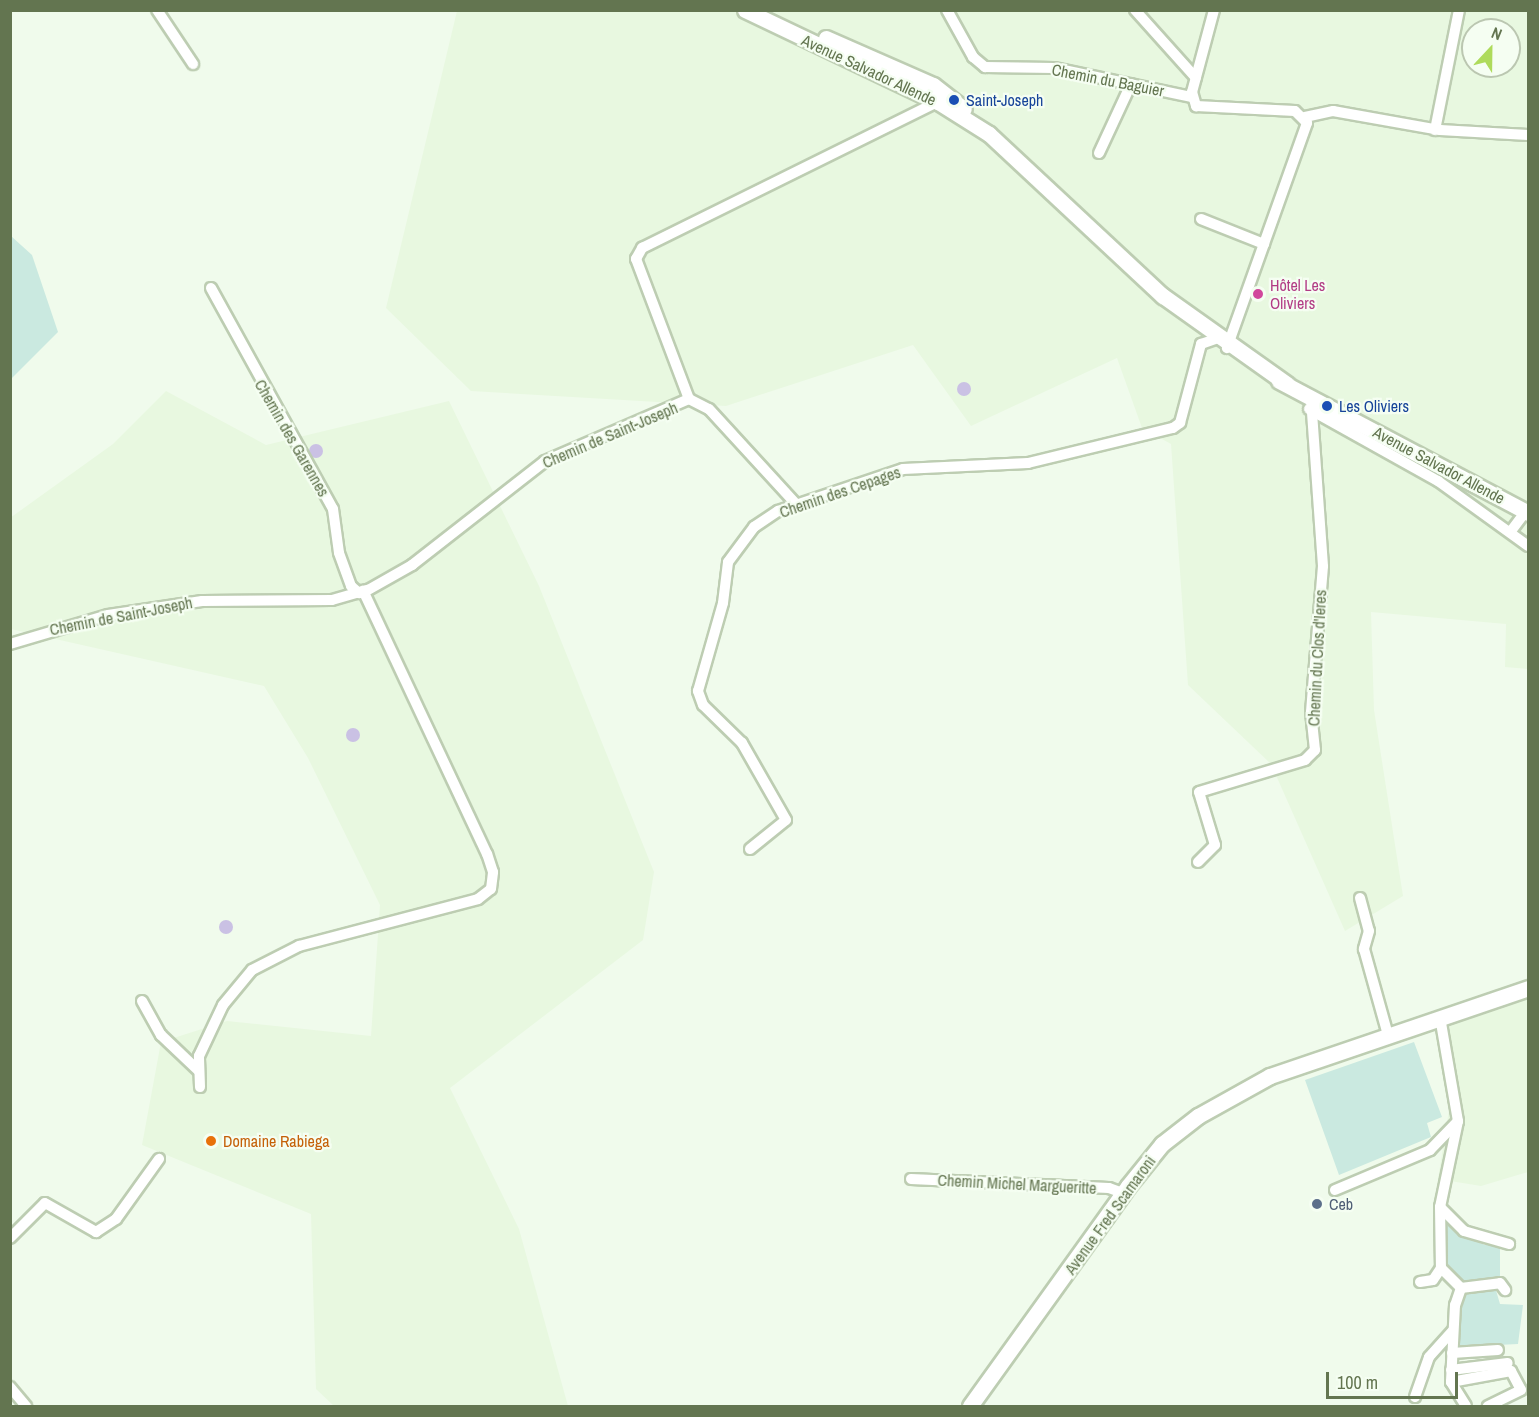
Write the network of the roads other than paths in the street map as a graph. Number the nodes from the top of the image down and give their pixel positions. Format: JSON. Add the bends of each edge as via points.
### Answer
{"nodes":[{"id":1,"x":157,"y":10,"type":"edge"},
{"id":2,"x":947,"y":10,"type":"edge"},
{"id":3,"x":1135,"y":10,"type":"edge"},
{"id":4,"x":1214,"y":10,"type":"edge"},
{"id":5,"x":1459,"y":10,"type":"edge"},
{"id":6,"x":754,"y":12,"type":"edge"},
{"id":7,"x":194,"y":64,"type":"dead end"},
{"id":8,"x":1196,"y":78,"type":"junction"},
{"id":9,"x":1131,"y":84,"type":"junction"},
{"id":10,"x":1192,"y":97,"type":"junction"},
{"id":11,"x":938,"y":102,"type":"junction"},
{"id":12,"x":968,"y":112,"type":"junction"},
{"id":13,"x":1305,"y":117,"type":"junction"},
{"id":14,"x":1435,"y":129,"type":"junction"},
{"id":15,"x":989,"y":134,"type":"junction"},
{"id":16,"x":1528,"y":135,"type":"edge"},
{"id":17,"x":1099,"y":153,"type":"dead end"},
{"id":18,"x":1201,"y":219,"type":"dead end"},
{"id":19,"x":1264,"y":244,"type":"junction"},
{"id":20,"x":211,"y":288,"type":"dead end"},
{"id":21,"x":1163,"y":296,"type":"junction"},
{"id":22,"x":1215,"y":341,"type":"junction"},
{"id":23,"x":689,"y":399,"type":"junction"},
{"id":24,"x":1310,"y":403,"type":"junction"},
{"id":25,"x":796,"y":504,"type":"junction"},
{"id":26,"x":1527,"y":512,"type":"edge"},
{"id":27,"x":1511,"y":531,"type":"junction"},
{"id":28,"x":1528,"y":546,"type":"edge"},
{"id":29,"x":361,"y":592,"type":"junction"},
{"id":30,"x":10,"y":644,"type":"edge"},
{"id":31,"x":750,"y":849,"type":"dead end"},
{"id":32,"x":1198,"y":862,"type":"dead end"},
{"id":33,"x":1359,"y":898,"type":"dead end"},
{"id":34,"x":1528,"y":987,"type":"edge"},
{"id":35,"x":142,"y":1001,"type":"dead end"},
{"id":36,"x":1440,"y":1017,"type":"junction"},
{"id":37,"x":1388,"y":1035,"type":"junction"},
{"id":38,"x":199,"y":1071,"type":"junction"},
{"id":39,"x":200,"y":1087,"type":"dead end"},
{"id":40,"x":1458,"y":1121,"type":"junction"},
{"id":41,"x":159,"y":1159,"type":"dead end"},
{"id":42,"x":911,"y":1179,"type":"dead end"},
{"id":43,"x":1335,"y":1190,"type":"dead end"},
{"id":44,"x":1123,"y":1193,"type":"junction"},
{"id":45,"x":1440,"y":1207,"type":"junction"},
{"id":46,"x":10,"y":1238,"type":"edge"},
{"id":47,"x":1509,"y":1244,"type":"dead end"},
{"id":48,"x":1441,"y":1268,"type":"junction"},
{"id":49,"x":1420,"y":1282,"type":"dead end"},
{"id":50,"x":1461,"y":1288,"type":"junction"},
{"id":51,"x":1505,"y":1290,"type":"dead end"},
{"id":52,"x":1454,"y":1329,"type":"junction"},
{"id":53,"x":1498,"y":1350,"type":"dead end"},
{"id":54,"x":1452,"y":1353,"type":"junction"},
{"id":55,"x":1508,"y":1363,"type":"dead end"},
{"id":56,"x":1451,"y":1370,"type":"junction"},
{"id":57,"x":1451,"y":1382,"type":"junction"},
{"id":58,"x":10,"y":1387,"type":"edge"},
{"id":59,"x":1415,"y":1397,"type":"dead end"},
{"id":60,"x":1508,"y":1402,"type":"edge"},
{"id":61,"x":26,"y":1407,"type":"edge"},
{"id":62,"x":970,"y":1407,"type":"edge"},
{"id":63,"x":1466,"y":1407,"type":"edge"},
{"id":64,"x":1488,"y":1407,"type":"edge"}],
"edges":[{"from":1,"to":7,"type":"street"},
{"from":2,"to":9,"type":"street","name":"Chemin du Baguier","via":[[973,57],[985,67],[1054,68]]},
{"from":3,"to":8,"type":"street"},
{"from":4,"to":8,"type":"street"},
{"from":5,"to":14,"type":"street"},
{"from":6,"to":11,"type":"main road","name":"Avenue Salvador Allende"},
{"from":6,"to":12,"type":"main road","name":"Avenue Salvador Allende","via":[[914,76]]},
{"from":8,"to":10,"type":"street"},
{"from":9,"to":10,"type":"street","name":"Chemin du Baguier"},
{"from":9,"to":17,"type":"street"},
{"from":10,"to":13,"type":"street","name":"Chemin du Baguier","via":[[1202,109],[1295,111]]},
{"from":11,"to":12,"type":"street","via":[[945,100]]},
{"from":11,"to":15,"type":"main road","name":"Avenue Salvador Allende"},
{"from":11,"to":23,"type":"street","name":"Chemin de Saint-Joseph","via":[[642,248],[636,259]]},
{"from":12,"to":15,"type":"main road","name":"Avenue Salvador Allende"},
{"from":13,"to":14,"type":"street","name":"Chemin du Baguier","via":[[1333,111]]},
{"from":13,"to":19,"type":"street","via":[[1306,134]]},
{"from":14,"to":16,"type":"street","name":"Chemin du Baguier"},
{"from":15,"to":21,"type":"main road","name":"Avenue Salvador Allende"},
{"from":18,"to":19,"type":"street"},
{"from":19,"to":22,"type":"street","via":[[1235,323]]},
{"from":20,"to":29,"type":"street","name":"Chemin des Garennes","via":[[333,509],[339,553]]},
{"from":21,"to":22,"type":"main road","name":"Avenue Salvador Allende"},
{"from":21,"to":22,"type":"main road","name":"Avenue Salvador Allende"},
{"from":22,"to":24,"type":"main road","name":"Avenue Salvador Allende","via":[[1287,384]]},
{"from":22,"to":25,"type":"street","name":"Chemin des Cepages","via":[[1180,423],[1173,428],[1028,463],[903,469]]},
{"from":23,"to":25,"type":"street","via":[[709,409]]},
{"from":23,"to":29,"type":"street","name":"Chemin de Saint-Joseph","via":[[544,461],[412,565]]},
{"from":24,"to":26,"type":"main road","name":"Avenue Salvador Allende"},
{"from":24,"to":27,"type":"street"},
{"from":24,"to":32,"type":"street","name":"Chemin du Clos d'Ieres","via":[[1323,566],[1311,712],[1315,750],[1305,760],[1199,792],[1215,845]]},
{"from":25,"to":31,"type":"street","name":"Chemin des Cepages","via":[[754,527],[728,562],[712,649],[698,684],[703,705],[742,742],[786,820]]},
{"from":26,"to":27,"type":"street"},
{"from":27,"to":28,"type":"street"},
{"from":29,"to":30,"type":"street","name":"Chemin de Saint-Joseph","via":[[332,600],[202,601],[108,615]]},
{"from":29,"to":38,"type":"street","name":"Chemin des Garennes","via":[[487,854],[494,872],[491,889],[478,899],[299,946],[252,970],[224,1005],[199,1056]]},
{"from":33,"to":37,"type":"street","via":[[1369,931],[1364,949]]},
{"from":34,"to":36,"type":"main road","name":"Avenue Fred Scamaroni"},
{"from":35,"to":38,"type":"street","via":[[161,1035]]},
{"from":36,"to":37,"type":"main road","name":"Avenue Fred Scamaroni"},
{"from":36,"to":40,"type":"street"},
{"from":37,"to":44,"type":"main road","name":"Avenue Fred Scamaroni","via":[[1270,1076],[1208,1110],[1162,1144]]},
{"from":38,"to":39,"type":"street","name":"Chemin des Garennes"},
{"from":40,"to":43,"type":"street","via":[[1430,1150]]},
{"from":40,"to":45,"type":"street"},
{"from":41,"to":46,"type":"street","via":[[116,1219],[96,1232],[45,1203]]},
{"from":42,"to":44,"type":"street","name":"Chemin Michel Margueritte"},
{"from":44,"to":62,"type":"main road","name":"Avenue Fred Scamaroni"},
{"from":45,"to":47,"type":"street","via":[[1464,1232]]},
{"from":45,"to":48,"type":"street"},
{"from":48,"to":49,"type":"street","via":[[1433,1280]]},
{"from":48,"to":50,"type":"street"},
{"from":50,"to":51,"type":"street","via":[[1500,1283]]},
{"from":50,"to":52,"type":"street"},
{"from":52,"to":54,"type":"street"},
{"from":52,"to":59,"type":"street","via":[[1429,1357]]},
{"from":53,"to":54,"type":"street"},
{"from":54,"to":56,"type":"street"},
{"from":55,"to":56,"type":"street"},
{"from":56,"to":57,"type":"street"},
{"from":57,"to":60,"type":"street","via":[[1510,1371],[1521,1390]]},
{"from":57,"to":63,"type":"street"},
{"from":58,"to":61,"type":"street"},
{"from":60,"to":64,"type":"street"}]}
